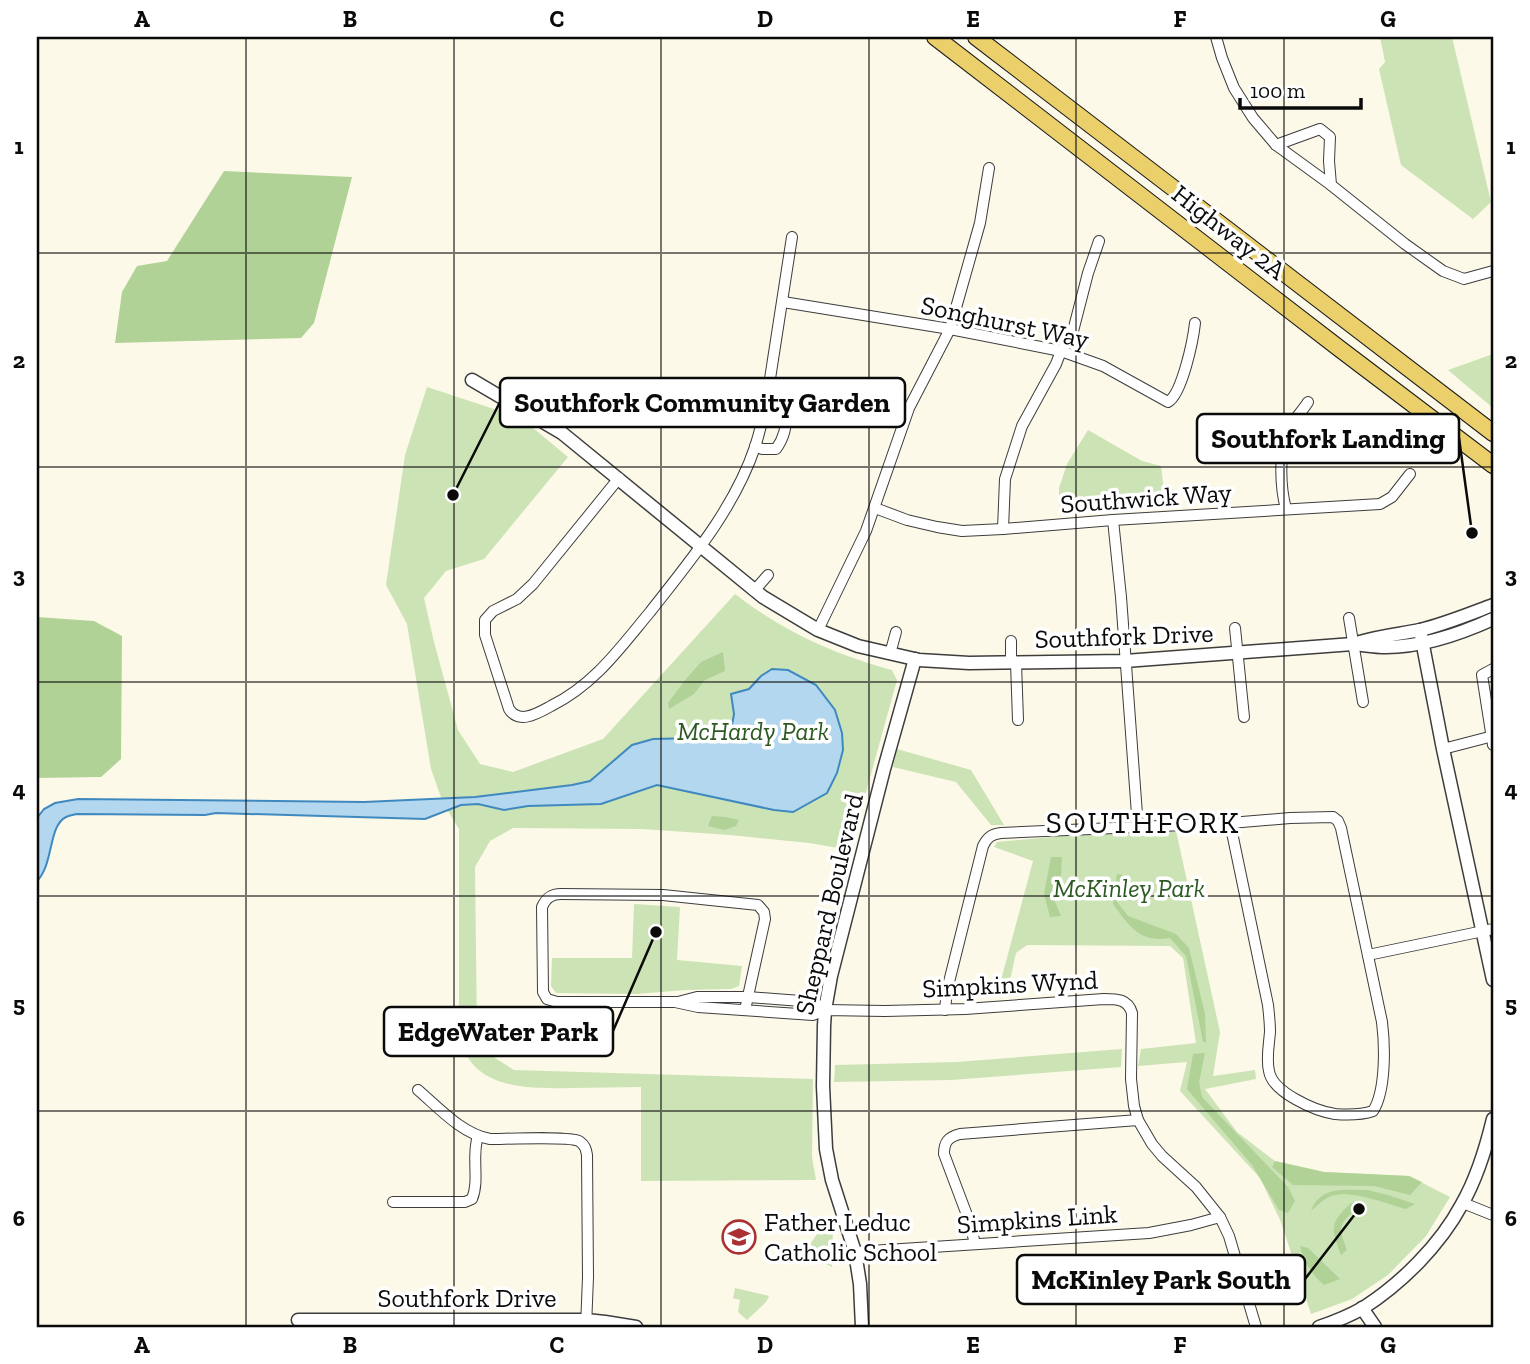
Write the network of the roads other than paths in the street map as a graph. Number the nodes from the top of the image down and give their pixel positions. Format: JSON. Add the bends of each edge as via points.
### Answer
{"nodes":[{"id":1,"x":935,"y":37,"type":"edge"},
{"id":2,"x":976,"y":37,"type":"edge"},
{"id":3,"x":1216,"y":37,"type":"edge"},
{"id":4,"x":1276,"y":145,"type":"junction"},
{"id":5,"x":989,"y":168,"type":"dead end"},
{"id":6,"x":1331,"y":185,"type":"junction"},
{"id":7,"x":792,"y":237,"type":"dead end"},
{"id":8,"x":1099,"y":241,"type":"dead end"},
{"id":9,"x":1493,"y":271,"type":"edge"},
{"id":10,"x":783,"y":302,"type":"junction"},
{"id":11,"x":1195,"y":323,"type":"dead end"},
{"id":12,"x":950,"y":329,"type":"junction"},
{"id":13,"x":1061,"y":351,"type":"junction"},
{"id":14,"x":472,"y":380,"type":"dead end"},
{"id":15,"x":1308,"y":402,"type":"dead end"},
{"id":16,"x":767,"y":405,"type":"junction"},
{"id":17,"x":1493,"y":433,"type":"edge"},
{"id":18,"x":755,"y":446,"type":"junction"},
{"id":19,"x":1493,"y":465,"type":"edge"},
{"id":20,"x":1410,"y":474,"type":"dead end"},
{"id":21,"x":619,"y":478,"type":"junction"},
{"id":22,"x":875,"y":508,"type":"junction"},
{"id":23,"x":1286,"y":509,"type":"junction"},
{"id":24,"x":1113,"y":520,"type":"junction"},
{"id":25,"x":1003,"y":529,"type":"junction"},
{"id":26,"x":701,"y":547,"type":"junction"},
{"id":27,"x":768,"y":575,"type":"dead end"},
{"id":28,"x":754,"y":591,"type":"junction"},
{"id":29,"x":1493,"y":605,"type":"edge"},
{"id":30,"x":1349,"y":618,"type":"dead end"},
{"id":31,"x":1493,"y":619,"type":"edge"},
{"id":32,"x":1236,"y":628,"type":"dead end"},
{"id":33,"x":1420,"y":629,"type":"junction"},
{"id":34,"x":818,"y":630,"type":"junction"},
{"id":35,"x":896,"y":632,"type":"dead end"},
{"id":36,"x":1011,"y":641,"type":"dead end"},
{"id":37,"x":1422,"y":643,"type":"junction"},
{"id":38,"x":1353,"y":644,"type":"junction"},
{"id":39,"x":1238,"y":653,"type":"junction"},
{"id":40,"x":890,"y":654,"type":"junction"},
{"id":41,"x":915,"y":659,"type":"junction"},
{"id":42,"x":1125,"y":661,"type":"junction"},
{"id":43,"x":1014,"y":663,"type":"junction"},
{"id":44,"x":1493,"y":669,"type":"edge"},
{"id":45,"x":1363,"y":702,"type":"dead end"},
{"id":46,"x":1244,"y":717,"type":"dead end"},
{"id":47,"x":1018,"y":720,"type":"dead end"},
{"id":48,"x":1493,"y":739,"type":"edge"},
{"id":49,"x":1443,"y":749,"type":"junction"},
{"id":50,"x":1230,"y":823,"type":"junction"},
{"id":51,"x":1138,"y":828,"type":"junction"},
{"id":52,"x":1488,"y":930,"type":"edge"},
{"id":53,"x":1368,"y":955,"type":"junction"},
{"id":54,"x":1493,"y":980,"type":"edge"},
{"id":55,"x":748,"y":997,"type":"junction"},
{"id":56,"x":675,"y":1002,"type":"junction"},
{"id":57,"x":745,"y":1010,"type":"junction"},
{"id":58,"x":825,"y":1010,"type":"junction"},
{"id":59,"x":945,"y":1010,"type":"junction"},
{"id":60,"x":418,"y":1090,"type":"dead end"},
{"id":61,"x":1493,"y":1119,"type":"edge"},
{"id":62,"x":1138,"y":1120,"type":"junction"},
{"id":63,"x":478,"y":1136,"type":"junction"},
{"id":64,"x":393,"y":1202,"type":"dead end"},
{"id":65,"x":1463,"y":1203,"type":"junction"},
{"id":66,"x":1493,"y":1215,"type":"edge"},
{"id":67,"x":1220,"y":1217,"type":"junction"},
{"id":68,"x":975,"y":1244,"type":"junction"},
{"id":69,"x":855,"y":1252,"type":"junction"},
{"id":70,"x":1362,"y":1308,"type":"junction"},
{"id":71,"x":298,"y":1320,"type":"dead end"},
{"id":72,"x":363,"y":1324,"type":"edge"},
{"id":73,"x":586,"y":1324,"type":"edge"},
{"id":74,"x":636,"y":1327,"type":"edge"},
{"id":75,"x":862,"y":1327,"type":"edge"},
{"id":76,"x":1256,"y":1327,"type":"edge"},
{"id":77,"x":1319,"y":1327,"type":"edge"},
{"id":78,"x":1375,"y":1327,"type":"edge"}],
"edges":[{"from":1,"to":19,"type":"main road","name":"Highway 2A"},
{"from":2,"to":17,"type":"main road","name":"Highway 2A"},
{"from":3,"to":4,"type":"street","via":[[1234,88]]},
{"from":4,"to":6,"type":"street"},
{"from":4,"to":6,"type":"street","via":[[1320,129],[1330,137]]},
{"from":5,"to":12,"type":"street","via":[[980,223]]},
{"from":6,"to":9,"type":"street","via":[[1443,271],[1464,279]]},
{"from":7,"to":10,"type":"street"},
{"from":8,"to":13,"type":"street","via":[[1072,335]]},
{"from":10,"to":12,"type":"street","name":"Songhurst Way"},
{"from":10,"to":16,"type":"street"},
{"from":11,"to":13,"type":"street","name":"Songhurst Way","via":[[1185,368],[1168,402],[1103,366]]},
{"from":12,"to":13,"type":"street","name":"Songhurst Way"},
{"from":12,"to":22,"type":"street","via":[[909,408]]},
{"from":13,"to":25,"type":"street","via":[[1022,426],[1005,479]]},
{"from":14,"to":21,"type":"street","name":"Southfork Drive","via":[[562,433]]},
{"from":15,"to":23,"type":"street","via":[[1289,426],[1283,445]]},
{"from":16,"to":18,"type":"street"},
{"from":16,"to":18,"type":"street","via":[[784,416],[784,432],[776,449]]},
{"from":18,"to":26,"type":"street"},
{"from":20,"to":23,"type":"street","name":"Southwick Way","via":[[1392,497],[1380,504]]},
{"from":21,"to":26,"type":"street","name":"Southfork Drive"},
{"from":21,"to":26,"type":"street","via":[[533,583],[485,620],[485,635],[512,714],[535,714],[591,680]]},
{"from":22,"to":25,"type":"street","name":"Southwick Way","via":[[937,527]]},
{"from":22,"to":34,"type":"street"},
{"from":23,"to":24,"type":"street","name":"Southwick Way"},
{"from":24,"to":25,"type":"street","name":"Southwick Way"},
{"from":24,"to":42,"type":"street"},
{"from":26,"to":28,"type":"street","name":"Southfork Drive"},
{"from":27,"to":28,"type":"street"},
{"from":28,"to":34,"type":"street","name":"Southfork Drive"},
{"from":29,"to":33,"type":"street","name":"Southfork Drive"},
{"from":30,"to":38,"type":"street"},
{"from":31,"to":37,"type":"street","name":"Southfork Drive"},
{"from":32,"to":39,"type":"street","name":"Southfork Drive"},
{"from":33,"to":37,"type":"street"},
{"from":33,"to":38,"type":"street","name":"Southfork Drive"},
{"from":34,"to":40,"type":"street","name":"Southfork Drive"},
{"from":35,"to":40,"type":"street"},
{"from":36,"to":43,"type":"street","name":"Southfork Drive"},
{"from":37,"to":38,"type":"street","name":"Southfork Drive"},
{"from":37,"to":49,"type":"street"},
{"from":38,"to":39,"type":"street","name":"Southfork Drive"},
{"from":38,"to":45,"type":"street"},
{"from":39,"to":42,"type":"street","name":"Southfork Drive"},
{"from":39,"to":46,"type":"street"},
{"from":40,"to":41,"type":"street","name":"Southfork Drive"},
{"from":41,"to":43,"type":"street","name":"Southfork Drive"},
{"from":41,"to":58,"type":"street","name":"Sheppard Boulevard"},
{"from":42,"to":43,"type":"street","name":"Southfork Drive"},
{"from":42,"to":51,"type":"street"},
{"from":43,"to":47,"type":"street"},
{"from":44,"to":48,"type":"street","via":[[1482,675]]},
{"from":48,"to":49,"type":"street"},
{"from":49,"to":52,"type":"street"},
{"from":50,"to":51,"type":"street"},
{"from":50,"to":53,"type":"street","via":[[1326,816],[1338,821]]},
{"from":50,"to":53,"type":"street","via":[[1268,1005],[1270,1075],[1291,1096],[1334,1114],[1373,1111],[1380,1097],[1383,1035]]},
{"from":51,"to":59,"type":"street","via":[[988,837]]},
{"from":52,"to":53,"type":"street"},
{"from":52,"to":54,"type":"street"},
{"from":55,"to":56,"type":"street"},
{"from":55,"to":56,"type":"street","via":[[765,919],[758,905],[663,895],[555,894],[547,898],[542,907],[542,986],[547,999]]},
{"from":55,"to":57,"type":"street"},
{"from":55,"to":58,"type":"street","via":[[814,1002]]},
{"from":56,"to":57,"type":"street"},
{"from":57,"to":58,"type":"street","via":[[813,1014]]},
{"from":58,"to":59,"type":"street","name":"Simpkins Wynd"},
{"from":58,"to":69,"type":"street","name":"Sheppard Boulevard","via":[[826,1149]]},
{"from":59,"to":62,"type":"street","name":"Simpkins Wynd","via":[[1122,1000],[1132,1013],[1131,1079]]},
{"from":60,"to":63,"type":"street"},
{"from":61,"to":65,"type":"street"},
{"from":62,"to":67,"type":"street","name":"Simpkins Wynd","via":[[1162,1156]]},
{"from":62,"to":68,"type":"street","via":[[951,1136],[944,1154]]},
{"from":63,"to":64,"type":"street","via":[[472,1199]]},
{"from":63,"to":73,"type":"street","via":[[574,1140],[586,1148]]},
{"from":65,"to":66,"type":"street"},
{"from":65,"to":70,"type":"street","via":[[1422,1258]]},
{"from":67,"to":68,"type":"street","name":"Simpkins Link","via":[[1149,1233]]},
{"from":67,"to":76,"type":"street","name":"Simpkins Wynd"},
{"from":68,"to":69,"type":"street","name":"Simpkins Link"},
{"from":69,"to":75,"type":"street","name":"Sheppard Boulevard"},
{"from":70,"to":77,"type":"street"},
{"from":70,"to":78,"type":"street"},
{"from":71,"to":72,"type":"street","name":"Southfork Drive"},
{"from":72,"to":73,"type":"street","name":"Southfork Drive"},
{"from":73,"to":74,"type":"street","name":"Southfork Drive"}]}
